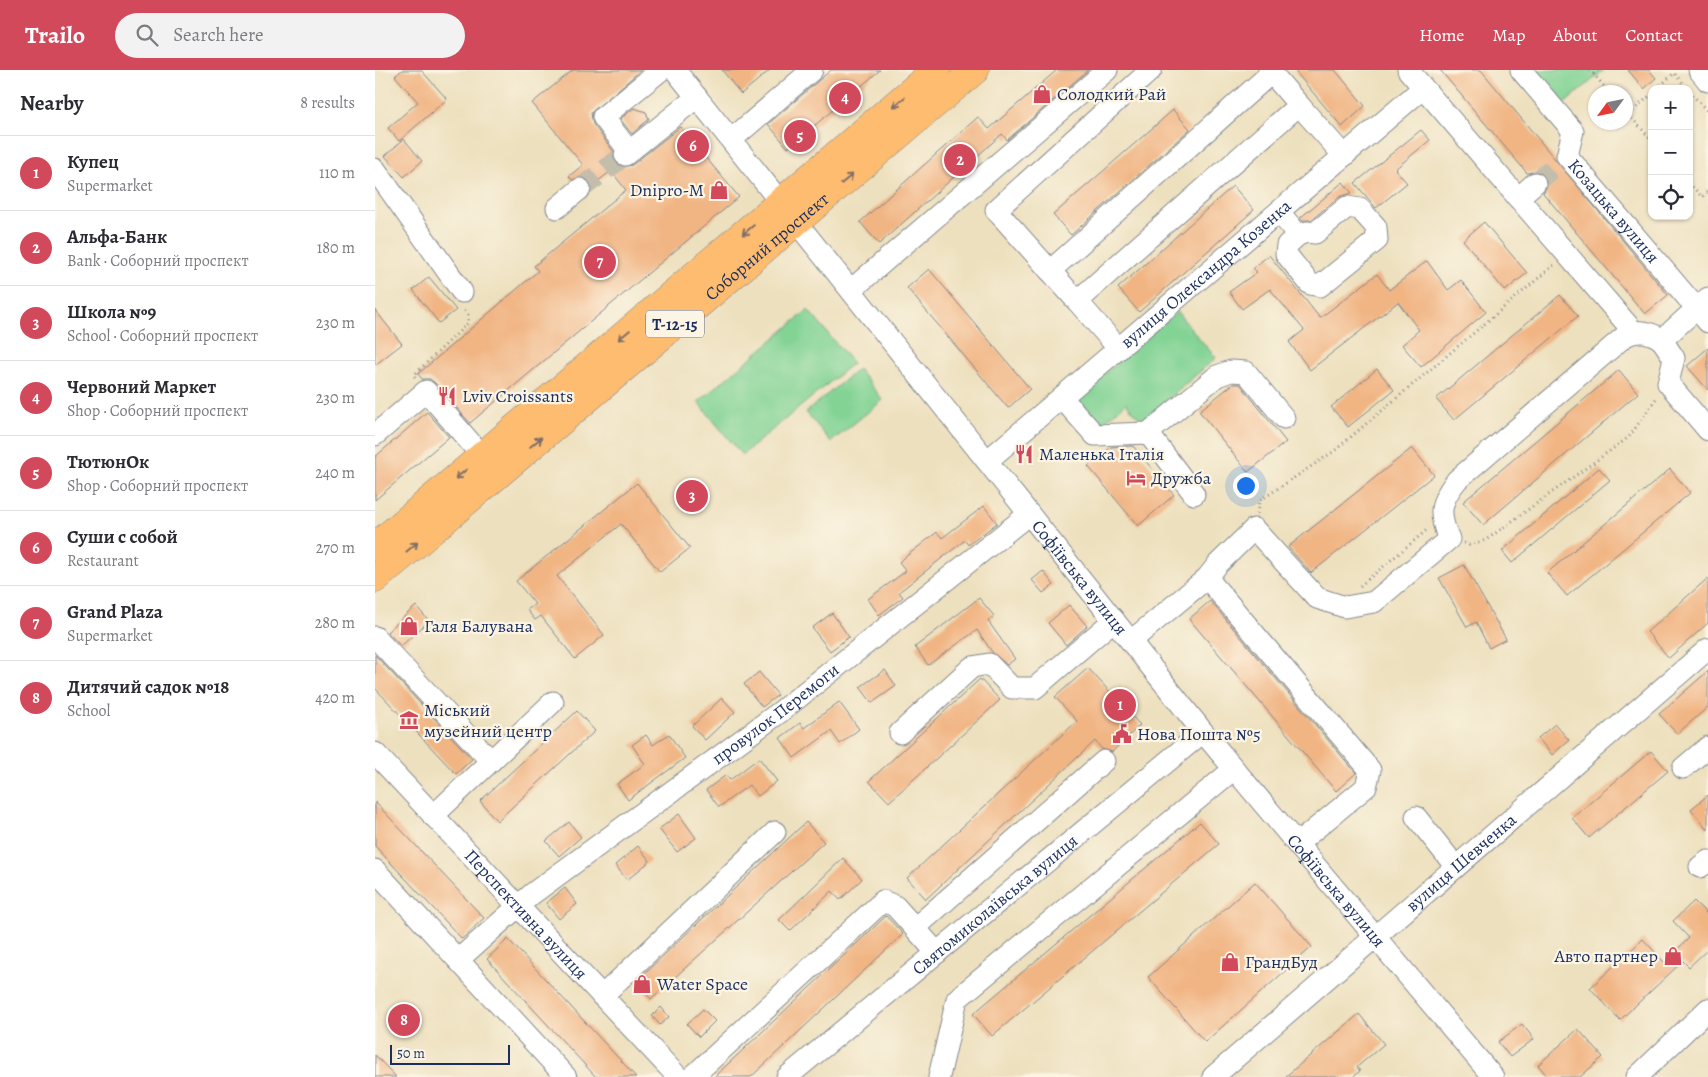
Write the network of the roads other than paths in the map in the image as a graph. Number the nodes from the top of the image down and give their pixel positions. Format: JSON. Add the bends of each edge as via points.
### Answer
{"nodes":[{"id":1,"x":661,"y":70,"type":"edge"},
{"id":2,"x":675,"y":70,"type":"edge"},
{"id":3,"x":936,"y":70,"type":"edge"},
{"id":4,"x":975,"y":70,"type":"edge"},
{"id":5,"x":1107,"y":70,"type":"edge"},
{"id":6,"x":1151,"y":70,"type":"edge"},
{"id":7,"x":1408,"y":70,"type":"edge"},
{"id":8,"x":1521,"y":70,"type":"edge"},
{"id":9,"x":1699,"y":70,"type":"edge"},
{"id":10,"x":1270,"y":71,"type":"edge"},
{"id":11,"x":799,"y":74,"type":"edge"},
{"id":12,"x":1708,"y":81,"type":"edge"},
{"id":13,"x":1423,"y":88,"type":"junction"},
{"id":14,"x":697,"y":97,"type":"junction"},
{"id":15,"x":1299,"y":105,"type":"junction"},
{"id":16,"x":731,"y":140,"type":"junction"},
{"id":17,"x":1344,"y":156,"type":"junction"},
{"id":18,"x":375,"y":169,"type":"edge"},
{"id":19,"x":1535,"y":183,"type":"tunnel mouth"},
{"id":20,"x":973,"y":185,"type":"junction"},
{"id":21,"x":580,"y":189,"type":"tunnel mouth"},
{"id":22,"x":1519,"y":198,"type":"junction"},
{"id":23,"x":557,"y":208,"type":"dead end"},
{"id":24,"x":996,"y":210,"type":"junction"},
{"id":25,"x":789,"y":212,"type":"junction"},
{"id":26,"x":1279,"y":212,"type":"junction"},
{"id":27,"x":1298,"y":235,"type":"dead end"},
{"id":28,"x":1050,"y":270,"type":"junction"},
{"id":29,"x":851,"y":290,"type":"junction"},
{"id":30,"x":461,"y":292,"type":"road end"},
{"id":31,"x":1077,"y":301,"type":"junction"},
{"id":32,"x":1704,"y":310,"type":"edge"},
{"id":33,"x":1633,"y":331,"type":"junction"},
{"id":34,"x":1662,"y":340,"type":"junction"},
{"id":35,"x":1119,"y":349,"type":"junction"},
{"id":36,"x":1062,"y":398,"type":"junction"},
{"id":37,"x":1284,"y":418,"type":"dead end"},
{"id":38,"x":1708,"y":430,"type":"edge"},
{"id":39,"x":1148,"y":433,"type":"junction"},
{"id":40,"x":375,"y":436,"type":"edge"},
{"id":41,"x":482,"y":456,"type":"junction"},
{"id":42,"x":987,"y":461,"type":"junction"},
{"id":43,"x":1194,"y":494,"type":"dead end"},
{"id":44,"x":1029,"y":514,"type":"junction"},
{"id":45,"x":375,"y":547,"type":"edge"},
{"id":46,"x":1207,"y":578,"type":"junction"},
{"id":47,"x":375,"y":579,"type":"edge"},
{"id":48,"x":1114,"y":620,"type":"junction"},
{"id":49,"x":375,"y":637,"type":"edge"},
{"id":50,"x":1131,"y":641,"type":"junction"},
{"id":51,"x":1708,"y":649,"type":"edge"},
{"id":52,"x":553,"y":702,"type":"dead end"},
{"id":53,"x":1203,"y":732,"type":"junction"},
{"id":54,"x":900,"y":733,"type":"dead end"},
{"id":55,"x":1708,"y":747,"type":"edge"},
{"id":56,"x":375,"y":753,"type":"edge"},
{"id":57,"x":491,"y":761,"type":"junction"},
{"id":58,"x":1104,"y":761,"type":"dead end"},
{"id":59,"x":1233,"y":768,"type":"junction"},
{"id":60,"x":1683,"y":768,"type":"dead end"},
{"id":61,"x":433,"y":816,"type":"junction"},
{"id":62,"x":1416,"y":817,"type":"dead end"},
{"id":63,"x":775,"y":832,"type":"dead end"},
{"id":64,"x":1297,"y":844,"type":"junction"},
{"id":65,"x":1456,"y":867,"type":"junction"},
{"id":66,"x":375,"y":870,"type":"edge"},
{"id":67,"x":518,"y":906,"type":"junction"},
{"id":68,"x":915,"y":928,"type":"junction"},
{"id":69,"x":1374,"y":937,"type":"junction"},
{"id":70,"x":937,"y":953,"type":"junction"},
{"id":71,"x":458,"y":960,"type":"junction"},
{"id":72,"x":602,"y":996,"type":"junction"},
{"id":73,"x":1708,"y":1009,"type":"edge"},
{"id":74,"x":566,"y":1077,"type":"edge"},
{"id":75,"x":677,"y":1077,"type":"edge"},
{"id":76,"x":692,"y":1077,"type":"edge"},
{"id":77,"x":787,"y":1077,"type":"edge"},
{"id":78,"x":939,"y":1077,"type":"edge"},
{"id":79,"x":1213,"y":1077,"type":"edge"},
{"id":80,"x":1493,"y":1077,"type":"edge"},
{"id":81,"x":1637,"y":1077,"type":"edge"}],
"edges":[{"from":1,"to":14,"type":"street","via":[[603,117],[627,153]]},
{"from":2,"to":14,"type":"street","name":"Софіївська вулиця"},
{"from":3,"to":25,"type":"main road","name":"Соборний проспект","number":"Т-12-15","one_way":true},
{"from":25,"to":4,"type":"main road","name":"Соборний проспект","number":"Т-12-15","one_way":true},
{"from":5,"to":20,"type":"street"},
{"from":6,"to":24,"type":"street"},
{"from":7,"to":13,"type":"street"},
{"from":8,"to":32,"type":"street","name":"Козацька вулиця","via":[[1573,131],[1563,159]]},
{"from":9,"to":12,"type":"street"},
{"from":10,"to":15,"type":"street"},
{"from":10,"to":28,"type":"street"},
{"from":11,"to":16,"type":"street"},
{"from":13,"to":17,"type":"street","name":"вулиця Олександра Козенка"},
{"from":13,"to":22,"type":"street"},
{"from":14,"to":16,"type":"street","name":"Софіївська вулиця"},
{"from":15,"to":17,"type":"street"},
{"from":15,"to":31,"type":"street"},
{"from":16,"to":25,"type":"street","name":"Софіївська вулиця"},
{"from":17,"to":26,"type":"street","name":"вулиця Олександра Козенка"},
{"from":18,"to":30,"type":"street"},
{"from":19,"to":22,"type":"street"},
{"from":20,"to":24,"type":"street"},
{"from":20,"to":29,"type":"street"},
{"from":21,"to":23,"type":"street"},
{"from":22,"to":33,"type":"street"},
{"from":24,"to":28,"type":"street"},
{"from":25,"to":29,"type":"street","name":"Софіївська вулиця"},
{"from":25,"to":41,"type":"main road","name":"Соборний проспект","number":"Т-12-15","one_way":true},
{"from":47,"to":25,"type":"main road","name":"Соборний проспект","number":"Т-12-15","one_way":true},
{"from":26,"to":27,"type":"street"},
{"from":26,"to":35,"type":"street","name":"вулиця Олександра Козенка"},
{"from":28,"to":31,"type":"street"},
{"from":29,"to":42,"type":"street","name":"Софіївська вулиця"},
{"from":31,"to":35,"type":"street"},
{"from":32,"to":34,"type":"street"},
{"from":33,"to":34,"type":"street","via":[[1653,333]]},
{"from":33,"to":46,"type":"street","via":[[1457,480],[1446,494],[1441,510],[1449,540],[1374,602],[1345,607],[1317,598],[1254,529]]},
{"from":34,"to":38,"type":"street","via":[[1674,358],[1668,382]]},
{"from":35,"to":36,"type":"street","name":"вулиця Олександра Козенка"},
{"from":36,"to":39,"type":"street","via":[[1095,434]]},
{"from":36,"to":42,"type":"street","name":"вулиця Олександра Козенка"},
{"from":37,"to":39,"type":"street","via":[[1246,372],[1231,371],[1217,376]]},
{"from":39,"to":43,"type":"street"},
{"from":40,"to":41,"type":"street","via":[[426,391]]},
{"from":41,"to":45,"type":"main road","name":"Соборний проспект","number":"Т-12-15","one_way":true},
{"from":42,"to":44,"type":"street","name":"Софіївська вулиця"},
{"from":44,"to":48,"type":"street","name":"Софіївська вулиця"},
{"from":44,"to":67,"type":"street","name":"провулок Перемоги","via":[[779,712]]},
{"from":46,"to":50,"type":"street"},
{"from":46,"to":64,"type":"street","via":[[1370,770],[1366,787]]},
{"from":48,"to":50,"type":"street","name":"Софіївська вулиця"},
{"from":48,"to":54,"type":"street","via":[[1035,688],[1011,688],[989,664],[972,667]]},
{"from":49,"to":57,"type":"street"},
{"from":50,"to":53,"type":"street","name":"Софіївська вулиця"},
{"from":51,"to":65,"type":"street","name":"вулиця Шевченка","via":[[1491,833]]},
{"from":52,"to":57,"type":"street"},
{"from":53,"to":59,"type":"street","name":"Софіївська вулиця"},
{"from":53,"to":70,"type":"street","name":"Святомиколаївська вулиця"},
{"from":55,"to":60,"type":"street"},
{"from":56,"to":61,"type":"street","name":"Перспективна вулиця"},
{"from":57,"to":61,"type":"street"},
{"from":58,"to":68,"type":"street"},
{"from":59,"to":64,"type":"street","name":"Софіївська вулиця"},
{"from":59,"to":78,"type":"street","via":[[957,999]]},
{"from":61,"to":67,"type":"street","name":"Перспективна вулиця"},
{"from":62,"to":65,"type":"street"},
{"from":63,"to":72,"type":"street"},
{"from":64,"to":69,"type":"street","name":"Софіївська вулиця"},
{"from":65,"to":69,"type":"street","name":"вулиця Шевченка"},
{"from":66,"to":71,"type":"street"},
{"from":67,"to":71,"type":"street","name":"провулок Перемоги"},
{"from":67,"to":72,"type":"street","name":"Перспективна вулиця"},
{"from":68,"to":70,"type":"street"},
{"from":68,"to":76,"type":"street","via":[[895,906],[883,901]]},
{"from":69,"to":79,"type":"street","name":"вулиця Шевченка"},
{"from":69,"to":80,"type":"street","name":"Софіївська вулиця"},
{"from":70,"to":77,"type":"street","name":"Святомиколаївська вулиця"},
{"from":71,"to":74,"type":"street"},
{"from":72,"to":75,"type":"street","name":"Перспективна вулиця"},
{"from":73,"to":81,"type":"street"}]}
